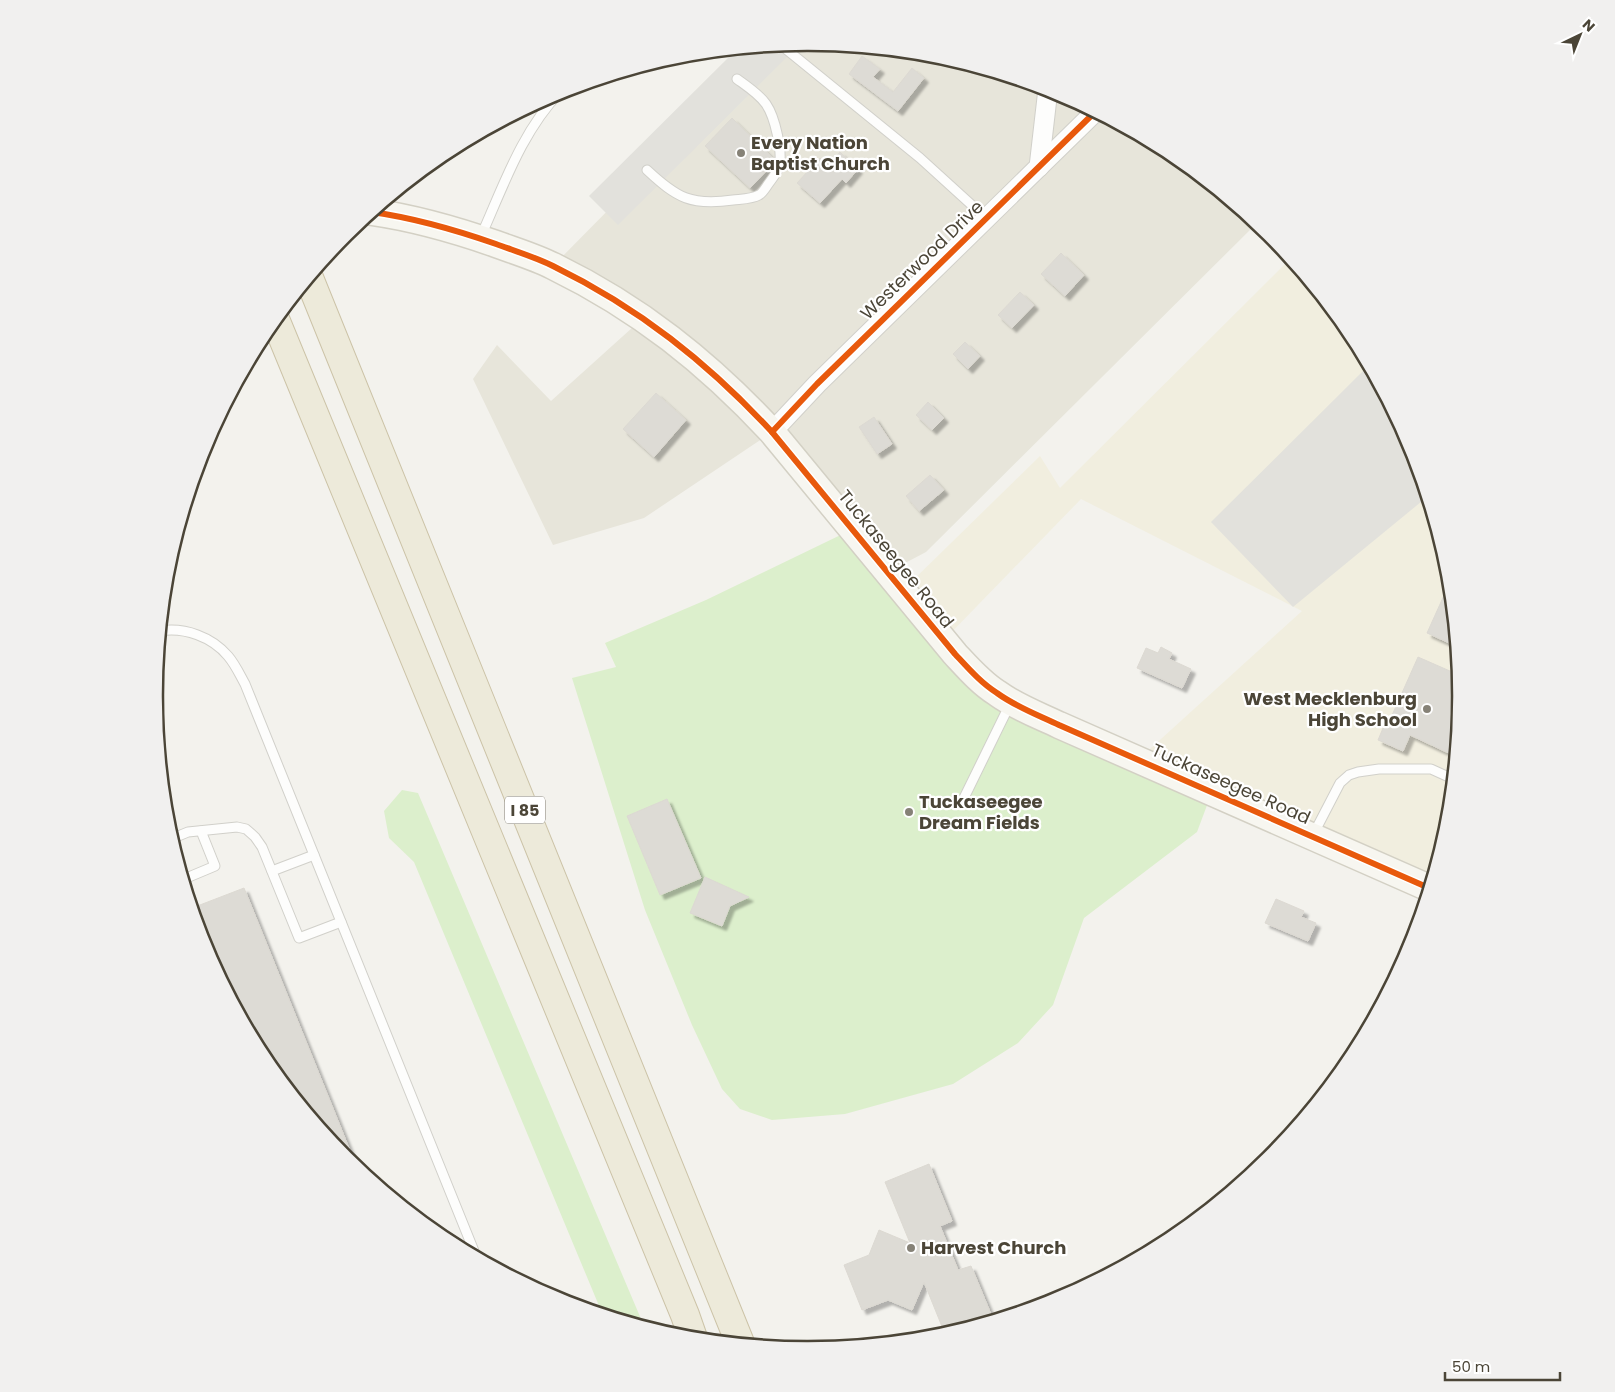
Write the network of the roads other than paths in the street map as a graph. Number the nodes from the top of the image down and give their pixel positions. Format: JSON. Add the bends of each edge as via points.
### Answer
{"nodes":[{"id":1,"x":789,"y":52,"type":"edge"},
{"id":2,"x":737,"y":80,"type":"dead end"},
{"id":3,"x":1047,"y":97,"type":"edge"},
{"id":4,"x":545,"y":107,"type":"edge"},
{"id":5,"x":1090,"y":117,"type":"edge"},
{"id":6,"x":1039,"y":167,"type":"junction"},
{"id":7,"x":647,"y":170,"type":"dead end"},
{"id":8,"x":379,"y":214,"type":"edge"},
{"id":9,"x":986,"y":218,"type":"junction"},
{"id":10,"x":480,"y":238,"type":"junction"},
{"id":11,"x":312,"y":285,"type":"edge"},
{"id":12,"x":279,"y":328,"type":"edge"},
{"id":13,"x":772,"y":432,"type":"junction"},
{"id":14,"x":166,"y":630,"type":"edge"},
{"id":15,"x":1012,"y":702,"type":"junction"},
{"id":16,"x":1447,"y":777,"type":"edge"},
{"id":17,"x":962,"y":802,"type":"dead end"},
{"id":18,"x":201,"y":831,"type":"junction"},
{"id":19,"x":178,"y":836,"type":"edge"},
{"id":20,"x":1312,"y":836,"type":"junction"},
{"id":21,"x":314,"y":855,"type":"junction"},
{"id":22,"x":272,"y":871,"type":"junction"},
{"id":23,"x":189,"y":877,"type":"edge"},
{"id":24,"x":1423,"y":885,"type":"edge"},
{"id":25,"x":340,"y":922,"type":"junction"},
{"id":26,"x":472,"y":1246,"type":"edge"},
{"id":27,"x":690,"y":1329,"type":"edge"},
{"id":28,"x":737,"y":1336,"type":"edge"}],
"edges":[{"from":1,"to":9,"type":"lane","via":[[920,158]]},
{"from":2,"to":7,"type":"lane","via":[[758,94],[766,104],[780,146],[779,167],[764,191],[750,198],[695,202],[671,191]]},
{"from":3,"to":6,"type":"street"},
{"from":4,"to":10,"type":"lane","via":[[524,142]]},
{"from":5,"to":6,"type":"street","name":"Westerwood Drive"},
{"from":6,"to":9,"type":"street","name":"Westerwood Drive"},
{"from":8,"to":10,"type":"street","name":"Tuckaseegee Road"},
{"from":9,"to":13,"type":"street","name":"Westerwood Drive"},
{"from":10,"to":13,"type":"street","name":"Tuckaseegee Road","via":[[553,266],[643,318],[704,365]]},
{"from":11,"to":28,"type":"highway","number":"I 85"},
{"from":12,"to":27,"type":"highway","number":"I 85"},
{"from":13,"to":15,"type":"street","name":"Tuckaseegee Road","via":[[954,654],[997,694]]},
{"from":14,"to":21,"type":"lane","via":[[194,634],[213,643],[229,657],[245,684]]},
{"from":15,"to":17,"type":"lane"},
{"from":15,"to":20,"type":"street","name":"Tuckaseegee Road"},
{"from":16,"to":20,"type":"lane","via":[[1431,770],[1379,770],[1349,775],[1340,783]]},
{"from":18,"to":19,"type":"lane"},
{"from":18,"to":22,"type":"lane","via":[[246,829],[262,847]]},
{"from":18,"to":23,"type":"lane","via":[[215,866]]},
{"from":20,"to":24,"type":"street","name":"Tuckaseegee Road"},
{"from":21,"to":22,"type":"lane"},
{"from":21,"to":25,"type":"lane"},
{"from":22,"to":25,"type":"lane","via":[[299,938]]},
{"from":25,"to":26,"type":"lane"}]}
